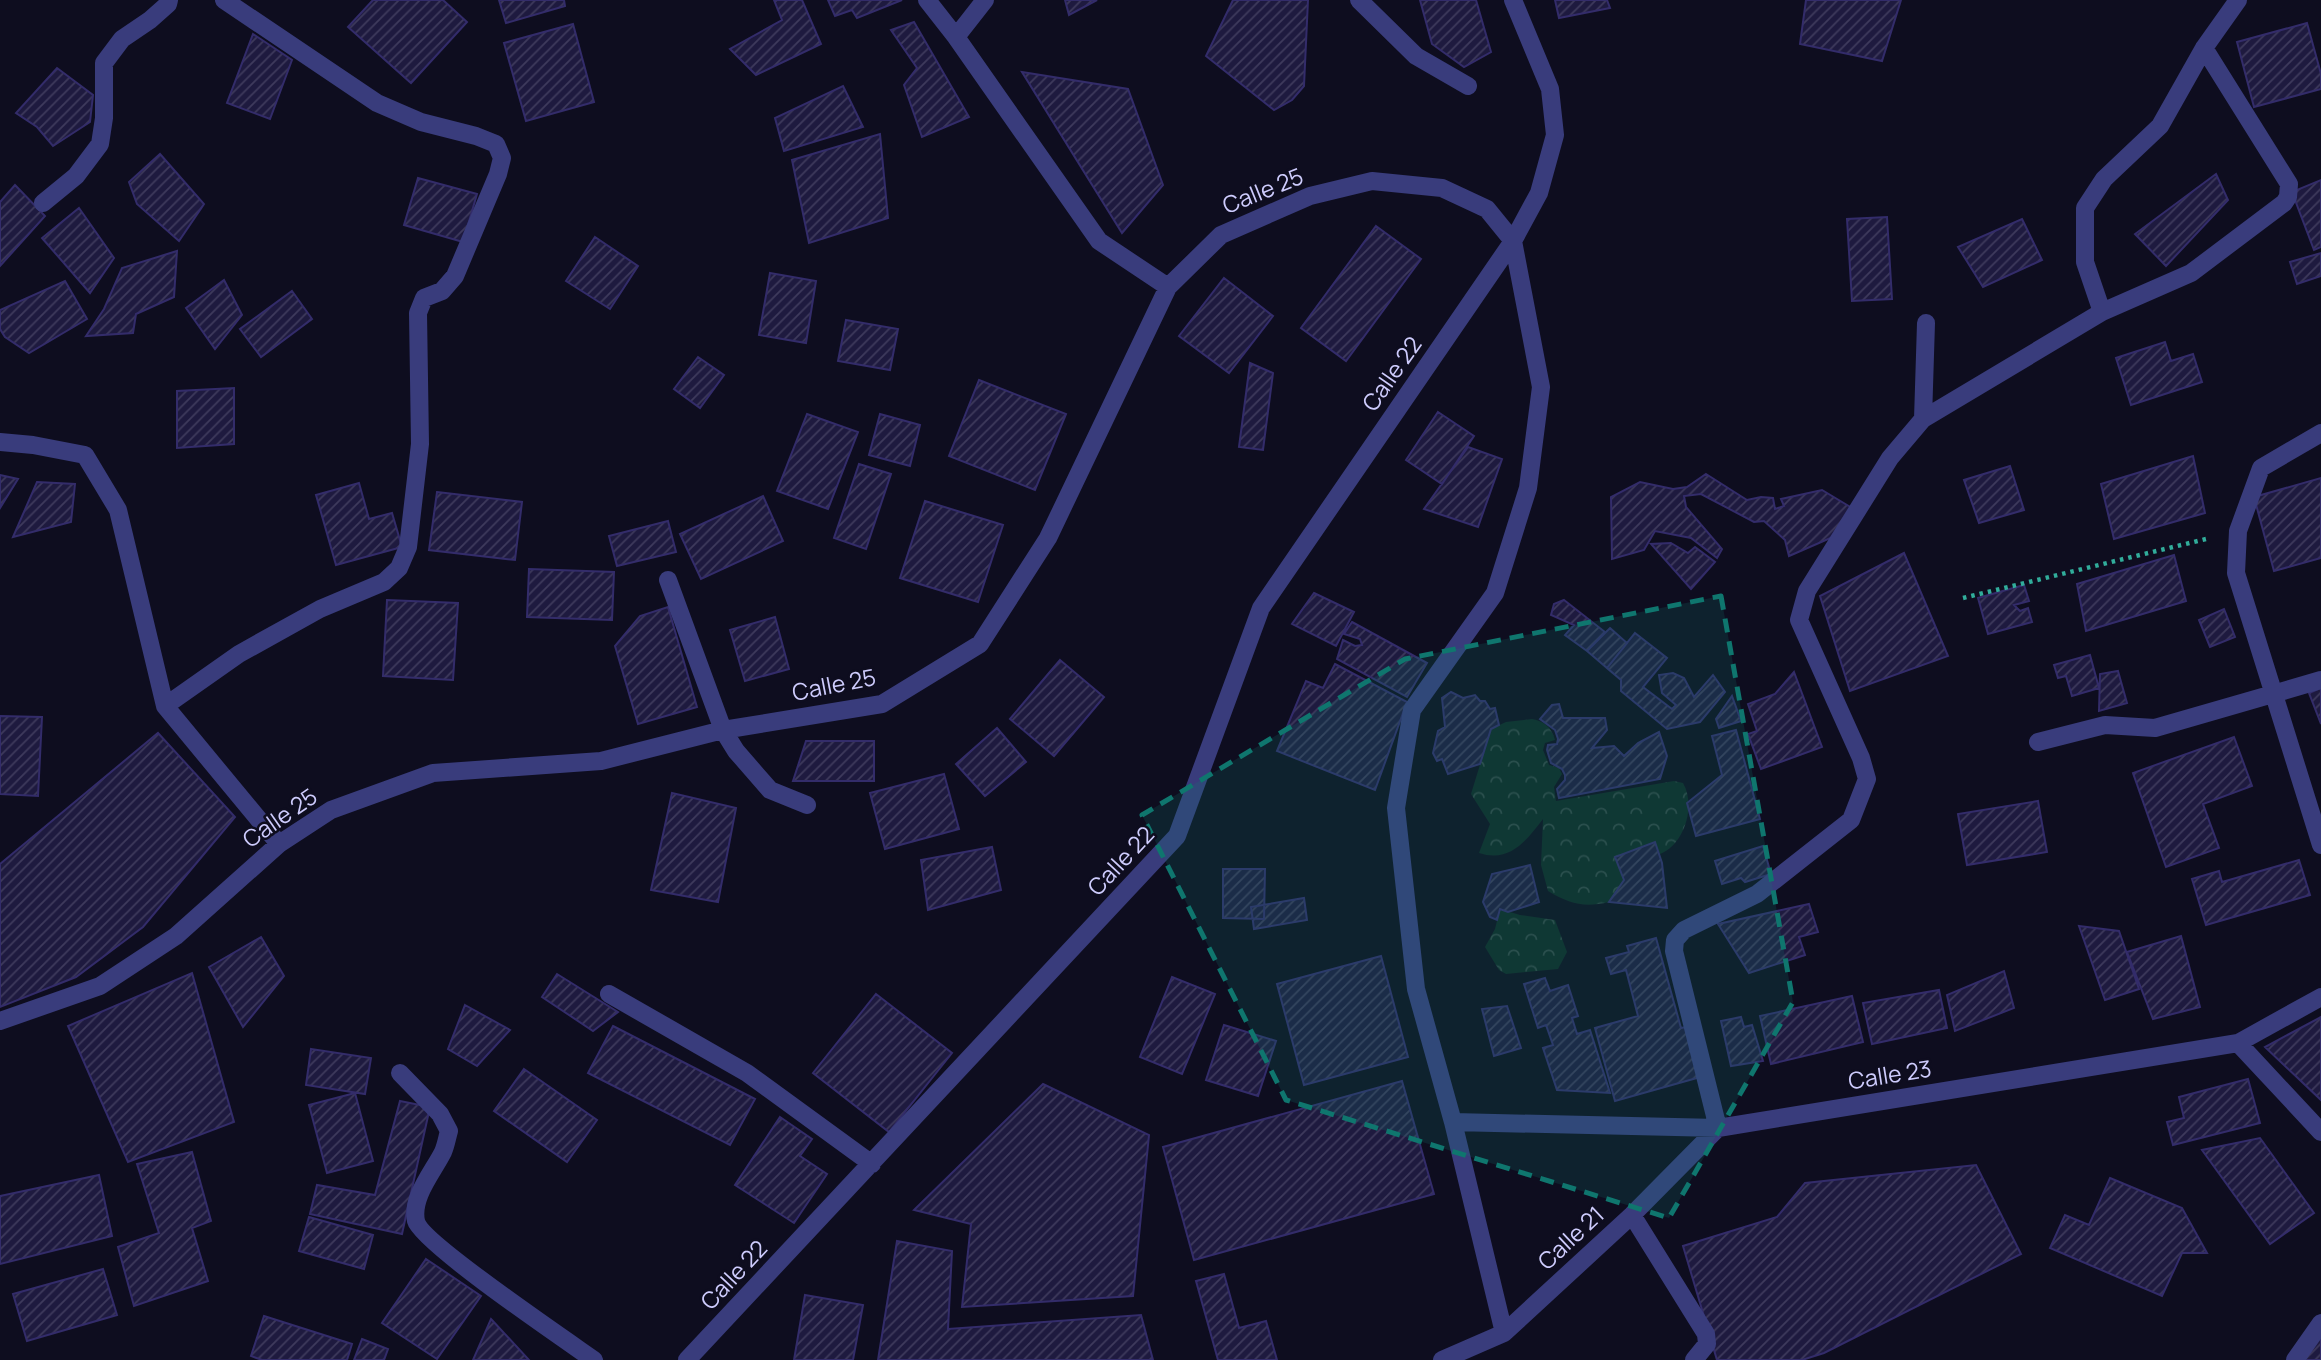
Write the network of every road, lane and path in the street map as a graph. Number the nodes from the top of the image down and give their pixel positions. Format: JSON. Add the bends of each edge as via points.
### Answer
{"nodes":[{"id":1,"x":169,"y":0,"type":"edge"},
{"id":2,"x":224,"y":0,"type":"edge"},
{"id":3,"x":927,"y":0,"type":"edge"},
{"id":4,"x":985,"y":0,"type":"edge"},
{"id":5,"x":1359,"y":0,"type":"edge"},
{"id":6,"x":1513,"y":0,"type":"edge"},
{"id":7,"x":2238,"y":0,"type":"edge"},
{"id":8,"x":956,"y":37,"type":"junction"},
{"id":9,"x":2204,"y":48,"type":"junction"},
{"id":10,"x":1468,"y":86,"type":"dead end"},
{"id":11,"x":44,"y":203,"type":"dead end"},
{"id":12,"x":1513,"y":242,"type":"junction"},
{"id":13,"x":1168,"y":287,"type":"junction"},
{"id":14,"x":2102,"y":312,"type":"junction"},
{"id":15,"x":1926,"y":323,"type":"dead end"},
{"id":16,"x":1923,"y":419,"type":"junction"},
{"id":17,"x":2321,"y":433,"type":"edge"},
{"id":18,"x":0,"y":442,"type":"edge"},
{"id":19,"x":2238,"y":531,"type":"junction"},
{"id":20,"x":668,"y":580,"type":"dead end"},
{"id":21,"x":1963,"y":598,"type":"dead end"},
{"id":22,"x":2321,"y":680,"type":"edge"},
{"id":23,"x":2274,"y":695,"type":"junction"},
{"id":24,"x":165,"y":706,"type":"junction"},
{"id":25,"x":723,"y":730,"type":"junction"},
{"id":26,"x":2038,"y":742,"type":"dead end"},
{"id":27,"x":807,"y":805,"type":"dead end"},
{"id":28,"x":279,"y":844,"type":"junction"},
{"id":29,"x":2321,"y":845,"type":"edge"},
{"id":30,"x":609,"y":994,"type":"dead end"},
{"id":31,"x":2321,"y":997,"type":"edge"},
{"id":32,"x":0,"y":1021,"type":"edge"},
{"id":33,"x":2238,"y":1043,"type":"junction"},
{"id":34,"x":400,"y":1073,"type":"dead end"},
{"id":35,"x":1453,"y":1122,"type":"junction"},
{"id":36,"x":1718,"y":1128,"type":"junction"},
{"id":37,"x":2321,"y":1132,"type":"edge"},
{"id":38,"x":873,"y":1164,"type":"junction"},
{"id":39,"x":1632,"y":1215,"type":"junction"},
{"id":40,"x":2321,"y":1323,"type":"edge"},
{"id":41,"x":1504,"y":1333,"type":"junction"},
{"id":42,"x":594,"y":1360,"type":"edge"},
{"id":43,"x":687,"y":1360,"type":"edge"},
{"id":44,"x":1442,"y":1360,"type":"edge"},
{"id":45,"x":1694,"y":1360,"type":"edge"},
{"id":46,"x":2295,"y":1360,"type":"edge"}],
"edges":[{"from":1,"to":11,"type":"street","via":[[150,20],[122,38],[104,63],[100,144],[76,176]]},
{"from":2,"to":24,"type":"street","via":[[377,103],[421,122],[496,144],[502,158],[455,276],[442,291],[424,298],[418,313],[420,444],[408,547],[399,568],[384,582],[320,609],[239,654]]},
{"from":3,"to":8,"type":"street"},
{"from":4,"to":8,"type":"street"},
{"from":5,"to":10,"type":"street","via":[[1416,56]]},
{"from":6,"to":12,"type":"street","name":"Calle 22","via":[[1550,89],[1555,135],[1539,193]]},
{"from":7,"to":9,"type":"street"},
{"from":8,"to":13,"type":"street","via":[[1099,241]]},
{"from":9,"to":14,"type":"street","via":[[2160,126],[2104,179],[2085,208],[2085,262]]},
{"from":9,"to":14,"type":"street","via":[[2289,184],[2288,197],[2191,273]]},
{"from":12,"to":13,"type":"street","name":"Calle 25","via":[[1487,209],[1442,188],[1372,181],[1310,196],[1221,235]]},
{"from":12,"to":35,"type":"street","via":[[1541,387],[1528,488],[1495,593],[1412,710],[1396,808],[1416,989]]},
{"from":12,"to":38,"type":"street","name":"Calle 22","via":[[1261,607],[1177,836]]},
{"from":13,"to":25,"type":"street","name":"Calle 25","via":[[1048,538],[980,644],[882,704]]},
{"from":14,"to":16,"type":"street"},
{"from":15,"to":16,"type":"street"},
{"from":16,"to":36,"type":"street","via":[[1890,458],[1807,591],[1799,620],[1867,779],[1851,820],[1757,894],[1684,930],[1675,940]]},
{"from":17,"to":19,"type":"street","via":[[2261,468]]},
{"from":18,"to":24,"type":"street","via":[[85,455],[118,510]]},
{"from":19,"to":21,"type":"path"},
{"from":19,"to":23,"type":"street","via":[[2236,573]]},
{"from":20,"to":25,"type":"street"},
{"from":22,"to":23,"type":"street"},
{"from":23,"to":26,"type":"street","via":[[2155,729],[2105,725]]},
{"from":23,"to":29,"type":"street"},
{"from":24,"to":28,"type":"street"},
{"from":25,"to":27,"type":"street","via":[[770,790]]},
{"from":25,"to":28,"type":"street","name":"Calle 25","via":[[601,761],[433,773],[331,810]]},
{"from":28,"to":32,"type":"street","name":"Calle 25","via":[[176,936],[100,986]]},
{"from":30,"to":38,"type":"street","via":[[747,1073]]},
{"from":31,"to":33,"type":"street","name":"Calle 23"},
{"from":33,"to":36,"type":"street","name":"Calle 23"},
{"from":33,"to":37,"type":"street"},
{"from":34,"to":42,"type":"street","via":[[440,1114],[449,1131],[417,1200],[416,1221],[424,1234]]},
{"from":35,"to":36,"type":"street","name":"Calle 23"},
{"from":35,"to":41,"type":"street"},
{"from":36,"to":39,"type":"street","name":"Calle 21"},
{"from":38,"to":43,"type":"street","name":"Calle 22"},
{"from":39,"to":41,"type":"street","name":"Calle 21"},
{"from":39,"to":45,"type":"street","via":[[1706,1334],[1707,1344]]},
{"from":40,"to":46,"type":"street"},
{"from":41,"to":44,"type":"street","name":"Calle 21"}]}
